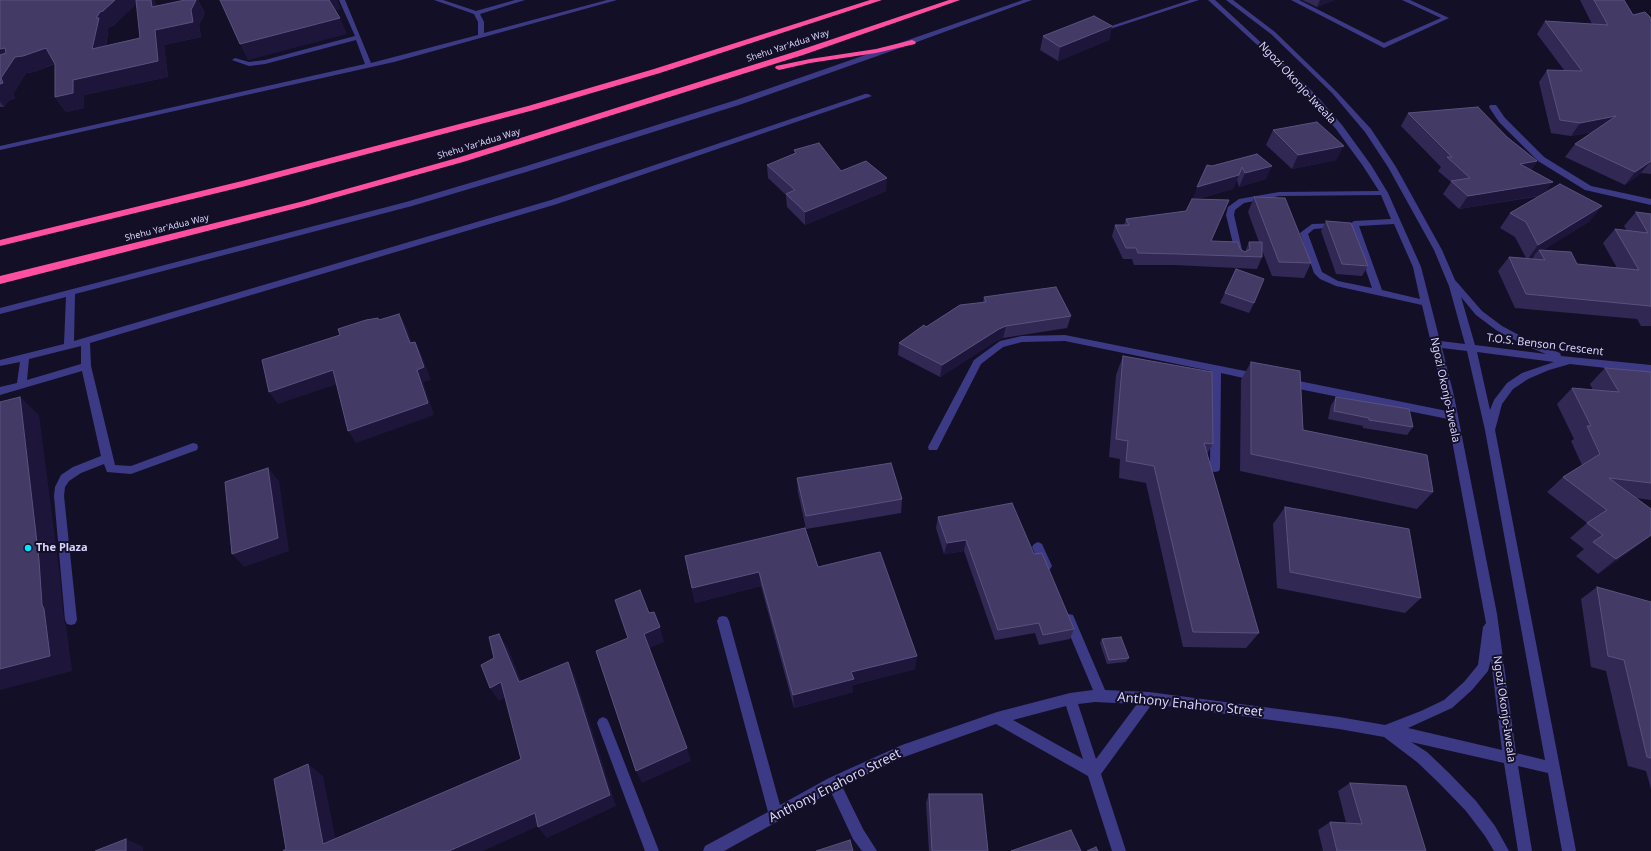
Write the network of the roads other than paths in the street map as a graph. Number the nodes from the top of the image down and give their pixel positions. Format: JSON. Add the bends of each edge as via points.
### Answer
{"nodes":[{"id":1,"x":342,"y":0,"type":"edge"},
{"id":2,"x":437,"y":0,"type":"edge"},
{"id":3,"x":522,"y":0,"type":"edge"},
{"id":4,"x":614,"y":0,"type":"edge"},
{"id":5,"x":878,"y":0,"type":"edge"},
{"id":6,"x":956,"y":0,"type":"edge"},
{"id":7,"x":1029,"y":0,"type":"edge"},
{"id":8,"x":1196,"y":0,"type":"edge"},
{"id":9,"x":1211,"y":0,"type":"edge"},
{"id":10,"x":1229,"y":0,"type":"edge"},
{"id":11,"x":1294,"y":0,"type":"edge"},
{"id":12,"x":1405,"y":0,"type":"edge"},
{"id":13,"x":476,"y":13,"type":"junction"},
{"id":14,"x":1102,"y":30,"type":"edge"},
{"id":15,"x":481,"y":35,"type":"junction"},
{"id":16,"x":358,"y":37,"type":"junction"},
{"id":17,"x":912,"y":42,"type":"junction"},
{"id":18,"x":235,"y":60,"type":"dead end"},
{"id":19,"x":369,"y":66,"type":"junction"},
{"id":20,"x":701,"y":85,"type":"junction"},
{"id":21,"x":868,"y":96,"type":"dead end"},
{"id":22,"x":1493,"y":107,"type":"dead end"},
{"id":23,"x":0,"y":148,"type":"edge"},
{"id":24,"x":1384,"y":193,"type":"junction"},
{"id":25,"x":1651,"y":202,"type":"edge"},
{"id":26,"x":1397,"y":222,"type":"junction"},
{"id":27,"x":1354,"y":224,"type":"junction"},
{"id":28,"x":0,"y":243,"type":"edge"},
{"id":29,"x":1240,"y":259,"type":"edge"},
{"id":30,"x":1449,"y":277,"type":"junction"},
{"id":31,"x":0,"y":280,"type":"edge"},
{"id":32,"x":1378,"y":292,"type":"junction"},
{"id":33,"x":71,"y":293,"type":"junction"},
{"id":34,"x":1426,"y":303,"type":"junction"},
{"id":35,"x":0,"y":311,"type":"edge"},
{"id":36,"x":85,"y":341,"type":"junction"},
{"id":37,"x":1436,"y":344,"type":"junction"},
{"id":38,"x":69,"y":346,"type":"junction"},
{"id":39,"x":1471,"y":348,"type":"junction"},
{"id":40,"x":25,"y":357,"type":"junction"},
{"id":41,"x":1572,"y":361,"type":"junction"},
{"id":42,"x":0,"y":363,"type":"edge"},
{"id":43,"x":86,"y":366,"type":"junction"},
{"id":44,"x":1216,"y":369,"type":"junction"},
{"id":45,"x":1651,"y":369,"type":"edge"},
{"id":46,"x":1264,"y":378,"type":"edge"},
{"id":47,"x":1279,"y":382,"type":"edge"},
{"id":48,"x":22,"y":385,"type":"junction"},
{"id":49,"x":0,"y":391,"type":"edge"},
{"id":50,"x":1452,"y":416,"type":"junction"},
{"id":51,"x":1490,"y":430,"type":"junction"},
{"id":52,"x":193,"y":447,"type":"dead end"},
{"id":53,"x":933,"y":447,"type":"dead end"},
{"id":54,"x":107,"y":458,"type":"junction"},
{"id":55,"x":1215,"y":468,"type":"dead end"},
{"id":56,"x":1038,"y":547,"type":"dead end"},
{"id":57,"x":1050,"y":576,"type":"edge"},
{"id":58,"x":1065,"y":612,"type":"edge"},
{"id":59,"x":1491,"y":614,"type":"junction"},
{"id":60,"x":71,"y":620,"type":"dead end"},
{"id":61,"x":723,"y":621,"type":"dead end"},
{"id":62,"x":1102,"y":697,"type":"junction"},
{"id":63,"x":1149,"y":698,"type":"junction"},
{"id":64,"x":1070,"y":699,"type":"junction"},
{"id":65,"x":997,"y":718,"type":"junction"},
{"id":66,"x":604,"y":723,"type":"dead end"},
{"id":67,"x":1386,"y":731,"type":"junction"},
{"id":68,"x":1510,"y":759,"type":"junction"},
{"id":69,"x":1553,"y":768,"type":"junction"},
{"id":70,"x":1094,"y":772,"type":"junction"},
{"id":71,"x":834,"y":784,"type":"junction"},
{"id":72,"x":776,"y":816,"type":"junction"},
{"id":73,"x":652,"y":851,"type":"edge"},
{"id":74,"x":710,"y":851,"type":"edge"},
{"id":75,"x":870,"y":851,"type":"edge"},
{"id":76,"x":1119,"y":851,"type":"edge"},
{"id":77,"x":1502,"y":851,"type":"edge"},
{"id":78,"x":1525,"y":851,"type":"edge"},
{"id":79,"x":1569,"y":851,"type":"edge"}],
"edges":[{"from":1,"to":16,"type":"street"},
{"from":2,"to":13,"type":"street"},
{"from":3,"to":13,"type":"street"},
{"from":4,"to":15,"type":"street"},
{"from":5,"to":28,"type":"highway","name":"Shehu Yar'Adua Way","via":[[531,108],[243,184]]},
{"from":6,"to":20,"type":"highway","name":"Shehu Yar'Adua Way"},
{"from":7,"to":17,"type":"street"},
{"from":8,"to":14,"type":"street"},
{"from":9,"to":24,"type":"street","name":"Ngozi Okonjo-Iweala","via":[[1314,98],[1367,165]]},
{"from":10,"to":30,"type":"street","via":[[1273,33],[1334,92],[1368,131],[1392,167],[1438,250]]},
{"from":11,"to":12,"type":"street","via":[[1384,46],[1446,18]]},
{"from":13,"to":15,"type":"street","via":[[481,22]]},
{"from":15,"to":19,"type":"street"},
{"from":16,"to":18,"type":"street","via":[[266,62],[249,64]]},
{"from":16,"to":19,"type":"street"},
{"from":17,"to":20,"type":"highway"},
{"from":17,"to":33,"type":"street","via":[[739,102],[424,200]]},
{"from":19,"to":23,"type":"street"},
{"from":20,"to":31,"type":"highway","name":"Shehu Yar'Adua Way","via":[[460,160],[302,204]]},
{"from":21,"to":36,"type":"street","via":[[554,202]]},
{"from":22,"to":25,"type":"street","via":[[1502,120],[1541,159],[1554,168],[1588,188]]},
{"from":24,"to":26,"type":"street","name":"Ngozi Okonjo-Iweala"},
{"from":24,"to":29,"type":"street","via":[[1279,194],[1242,201],[1231,209],[1230,215]]},
{"from":26,"to":27,"type":"street"},
{"from":26,"to":34,"type":"street","name":"Ngozi Okonjo-Iweala","via":[[1417,267]]},
{"from":27,"to":32,"type":"street"},
{"from":27,"to":32,"type":"street","via":[[1312,227],[1304,233],[1318,273],[1323,277],[1336,283]]},
{"from":30,"to":39,"type":"street"},
{"from":30,"to":41,"type":"street","via":[[1479,313],[1499,328],[1527,343]]},
{"from":32,"to":34,"type":"street"},
{"from":33,"to":35,"type":"street"},
{"from":33,"to":38,"type":"street"},
{"from":34,"to":37,"type":"street","name":"Ngozi Okonjo-Iweala"},
{"from":36,"to":38,"type":"street"},
{"from":36,"to":43,"type":"street"},
{"from":37,"to":39,"type":"street","name":"T.O.S. Benson Crescent"},
{"from":37,"to":50,"type":"street","name":"Ngozi Okonjo-Iweala"},
{"from":38,"to":40,"type":"street"},
{"from":39,"to":41,"type":"street","name":"T.O.S. Benson Crescent"},
{"from":39,"to":51,"type":"street"},
{"from":40,"to":42,"type":"street"},
{"from":40,"to":48,"type":"street"},
{"from":41,"to":45,"type":"street","name":"T.O.S. Benson Crescent"},
{"from":41,"to":51,"type":"street","via":[[1525,376],[1510,386],[1497,403]]},
{"from":43,"to":48,"type":"street"},
{"from":43,"to":54,"type":"street"},
{"from":44,"to":46,"type":"street"},
{"from":44,"to":53,"type":"street","via":[[1065,338],[1000,344],[977,362]]},
{"from":44,"to":55,"type":"street"},
{"from":47,"to":50,"type":"street"},
{"from":48,"to":49,"type":"street"},
{"from":50,"to":59,"type":"street","name":"Ngozi Okonjo-Iweala"},
{"from":51,"to":69,"type":"street"},
{"from":52,"to":54,"type":"street","via":[[131,470],[111,469]]},
{"from":54,"to":60,"type":"street","via":[[77,470],[66,478],[60,487]]},
{"from":56,"to":57,"type":"street"},
{"from":58,"to":62,"type":"street"},
{"from":59,"to":67,"type":"street","via":[[1484,667],[1468,686],[1448,704]]},
{"from":59,"to":68,"type":"street","name":"Ngozi Okonjo-Iweala"},
{"from":61,"to":72,"type":"street"},
{"from":62,"to":63,"type":"street","name":"Anthony Enahoro Street"},
{"from":62,"to":64,"type":"street","name":"Anthony Enahoro Street"},
{"from":63,"to":67,"type":"street","name":"Anthony Enahoro Street"},
{"from":63,"to":70,"type":"street"},
{"from":64,"to":65,"type":"street","name":"Anthony Enahoro Street"},
{"from":64,"to":70,"type":"street"},
{"from":65,"to":70,"type":"street"},
{"from":65,"to":71,"type":"street","name":"Anthony Enahoro Street","via":[[902,751]]},
{"from":66,"to":73,"type":"street"},
{"from":67,"to":68,"type":"street","name":"Anthony Enahoro Street"},
{"from":67,"to":77,"type":"street","via":[[1422,757],[1471,806]]},
{"from":68,"to":69,"type":"street","name":"Anthony Enahoro Street"},
{"from":68,"to":78,"type":"street","name":"Ngozi Okonjo-Iweala"},
{"from":69,"to":79,"type":"street"},
{"from":70,"to":76,"type":"street"},
{"from":71,"to":72,"type":"street","name":"Anthony Enahoro Street"},
{"from":71,"to":75,"type":"street","via":[[858,834]]},
{"from":72,"to":74,"type":"street","name":"Anthony Enahoro Street"}]}
